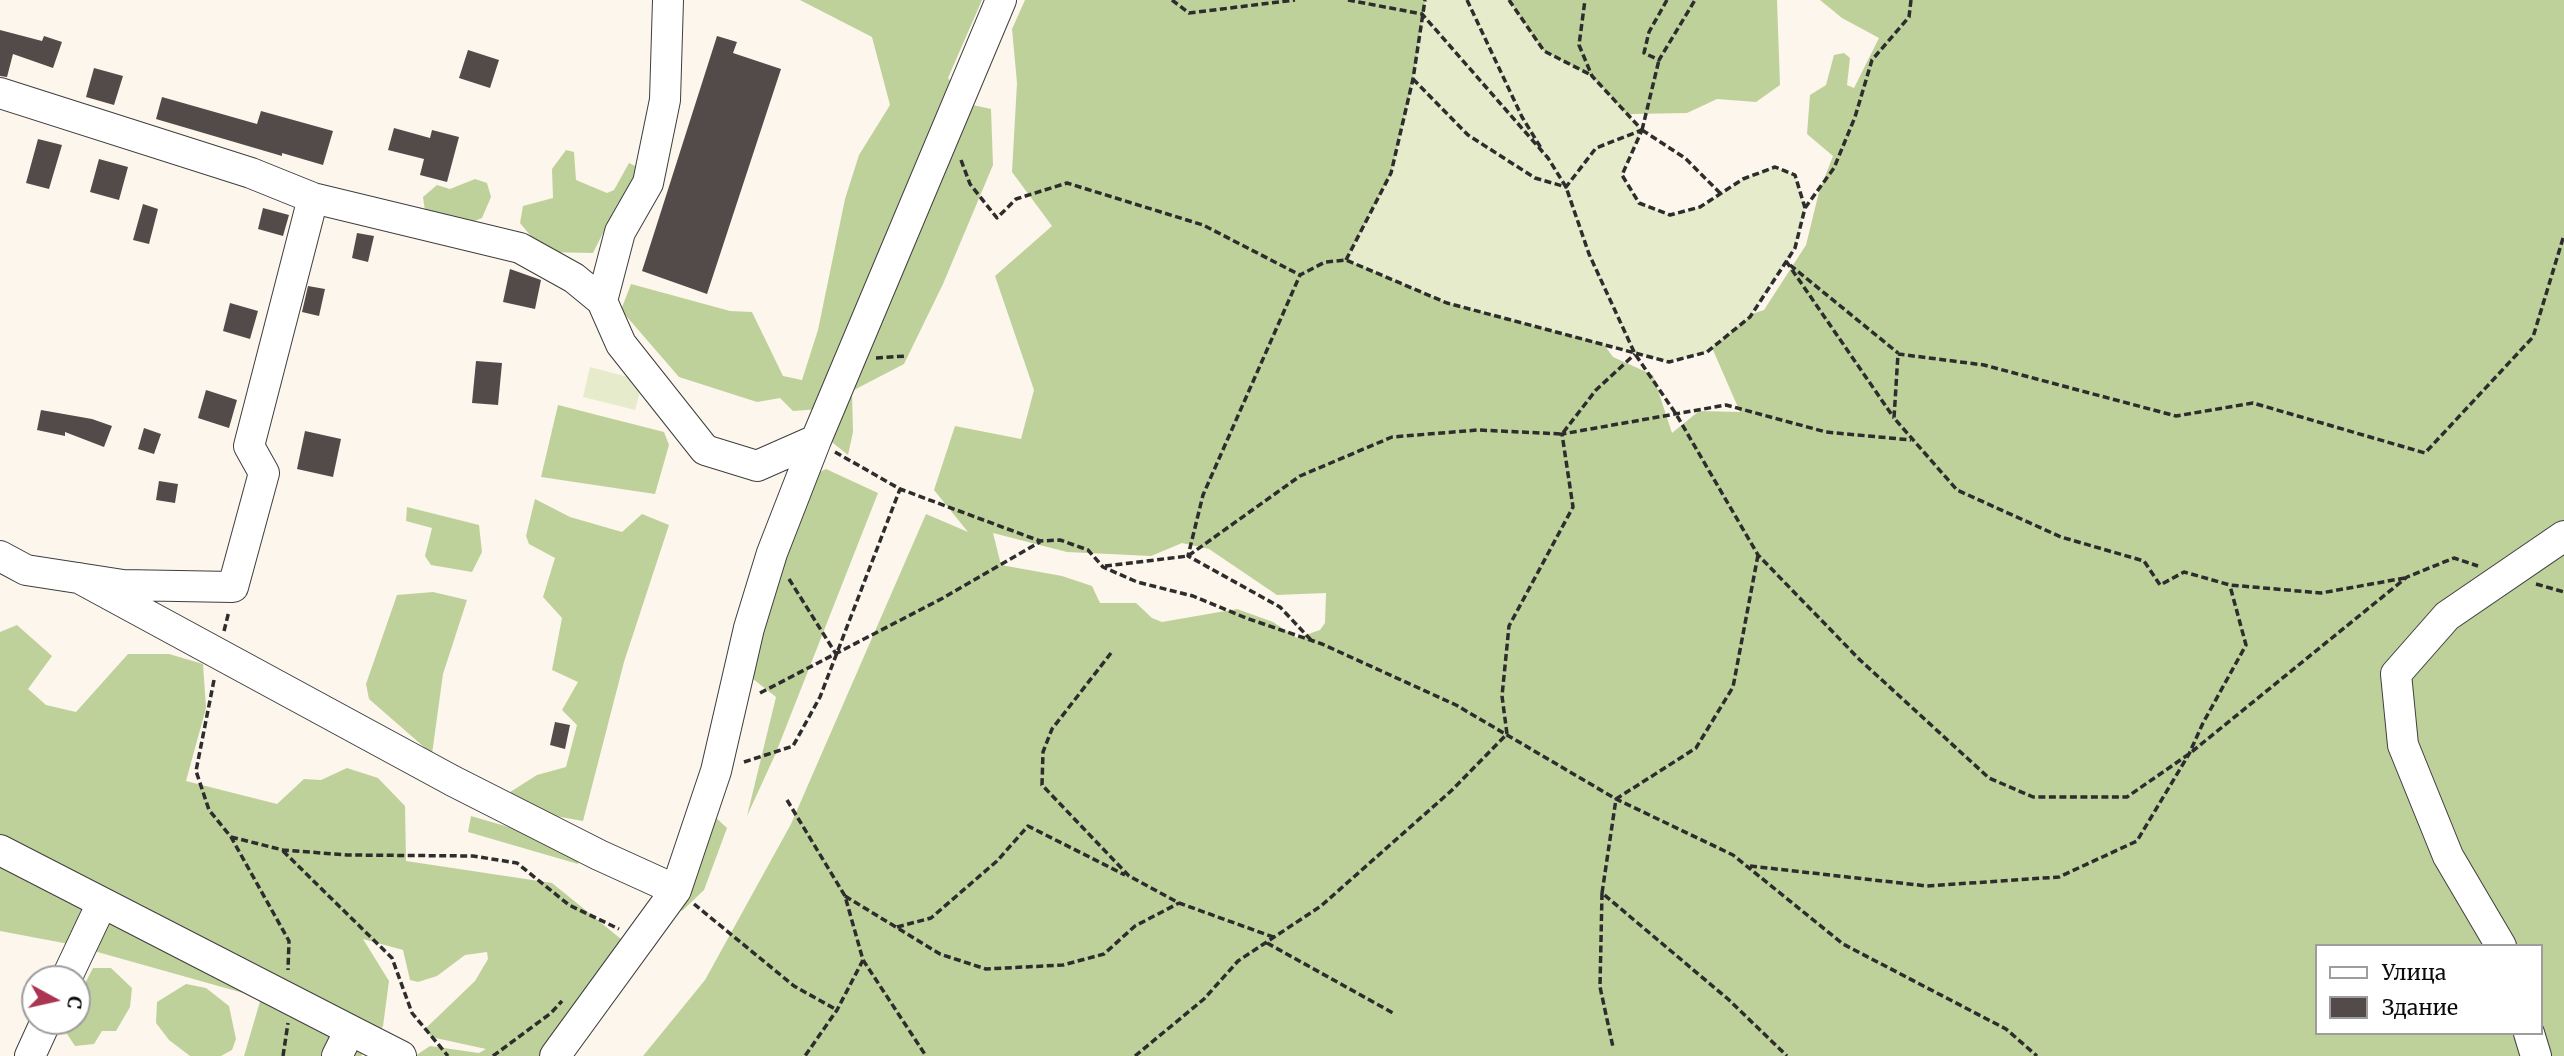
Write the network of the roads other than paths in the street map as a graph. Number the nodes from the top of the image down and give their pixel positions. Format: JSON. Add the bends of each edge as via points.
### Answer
{"nodes":[{"id":1,"x":668,"y":0,"type":"edge"},
{"id":2,"x":1000,"y":0,"type":"edge"},
{"id":3,"x":0,"y":93,"type":"edge"},
{"id":4,"x":313,"y":198,"type":"junction"},
{"id":5,"x":602,"y":302,"type":"junction"},
{"id":6,"x":816,"y":440,"type":"junction"},
{"id":7,"x":2564,"y":536,"type":"edge"},
{"id":8,"x":0,"y":556,"type":"edge"},
{"id":9,"x":79,"y":578,"type":"junction"},
{"id":10,"x":0,"y":850,"type":"edge"},
{"id":11,"x":677,"y":890,"type":"junction"},
{"id":12,"x":102,"y":903,"type":"junction"},
{"id":13,"x":2500,"y":944,"type":"edge"},
{"id":14,"x":73,"y":965,"type":"edge"},
{"id":15,"x":40,"y":1035,"type":"edge"},
{"id":16,"x":2530,"y":1035,"type":"edge"},
{"id":17,"x":343,"y":1043,"type":"edge"},
{"id":18,"x":30,"y":1056,"type":"edge"},
{"id":19,"x":401,"y":1056,"type":"edge"},
{"id":20,"x":555,"y":1056,"type":"edge"},
{"id":21,"x":2536,"y":1056,"type":"edge"}],
"edges":[{"from":1,"to":5,"type":"street","via":[[665,100],[648,183],[620,232]]},
{"from":2,"to":6,"type":"street"},
{"from":3,"to":4,"type":"street","via":[[251,173]]},
{"from":4,"to":5,"type":"street","via":[[520,248],[574,278]]},
{"from":4,"to":9,"type":"street","via":[[249,446],[264,473],[233,587],[123,585]]},
{"from":5,"to":6,"type":"street","via":[[621,344],[705,450],[757,466]]},
{"from":6,"to":11,"type":"street","via":[[772,553],[749,628],[716,771]]},
{"from":7,"to":13,"type":"street","via":[[2447,616],[2396,674],[2403,745],[2448,856]]},
{"from":8,"to":9,"type":"street","via":[[26,570]]},
{"from":9,"to":11,"type":"street","via":[[453,781]]},
{"from":10,"to":12,"type":"street"},
{"from":11,"to":20,"type":"street"},
{"from":12,"to":14,"type":"street"},
{"from":12,"to":17,"type":"street","via":[[288,999]]},
{"from":15,"to":18,"type":"street"},
{"from":16,"to":21,"type":"street"},
{"from":17,"to":19,"type":"street"}]}
